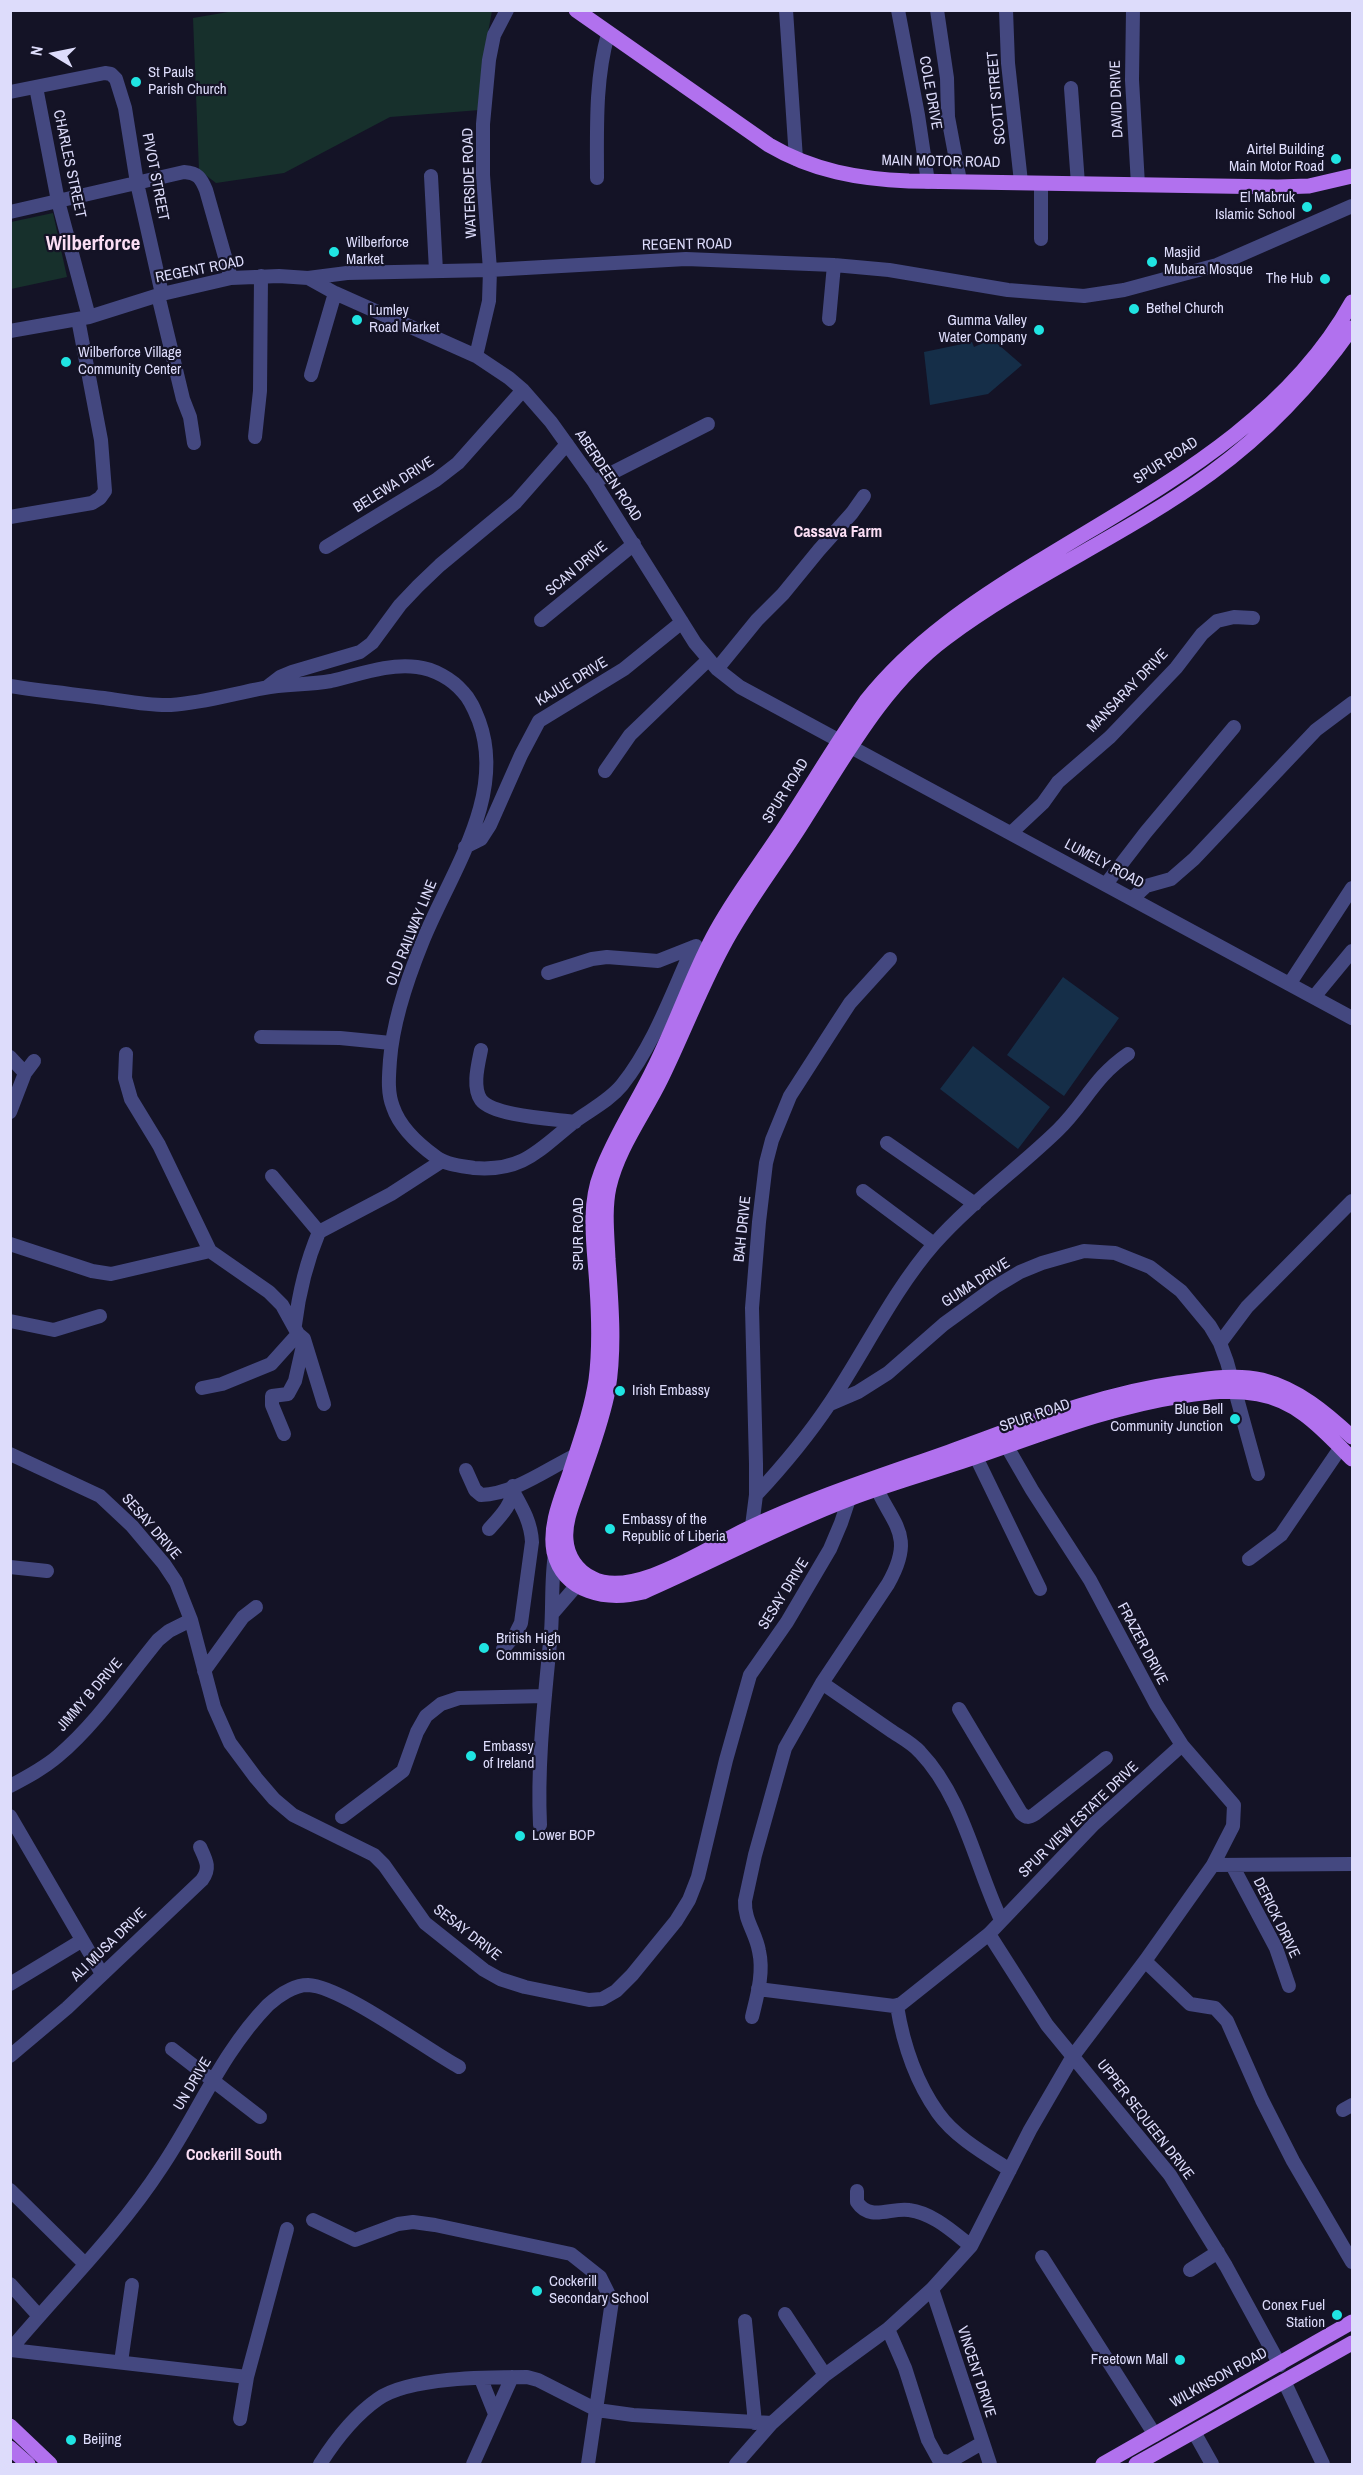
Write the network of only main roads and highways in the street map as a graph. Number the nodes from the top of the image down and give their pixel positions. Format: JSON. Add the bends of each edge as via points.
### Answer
{"nodes":[{"id":1,"x":576,"y":10,"type":"edge"},
{"id":2,"x":1353,"y":176,"type":"edge"},
{"id":3,"x":1353,"y":302,"type":"edge"},
{"id":4,"x":1350,"y":323,"type":"edge"},
{"id":5,"x":845,"y":743,"type":"junction"},
{"id":6,"x":600,"y":1220,"type":"junction"},
{"id":7,"x":1003,"y":1439,"type":"junction"},
{"id":8,"x":1347,"y":1442,"type":"edge"},
{"id":9,"x":953,"y":1456,"type":"junction"},
{"id":10,"x":1353,"y":1459,"type":"edge"},
{"id":11,"x":708,"y":1555,"type":"junction"},
{"id":12,"x":1353,"y":2322,"type":"edge"},
{"id":13,"x":1335,"y":2333,"type":"junction"},
{"id":14,"x":1348,"y":2346,"type":"edge"},
{"id":15,"x":1202,"y":2409,"type":"junction"},
{"id":16,"x":1210,"y":2423,"type":"junction"},
{"id":17,"x":10,"y":2426,"type":"edge"},
{"id":18,"x":10,"y":2448,"type":"edge"},
{"id":19,"x":28,"y":2464,"type":"edge"},
{"id":20,"x":50,"y":2464,"type":"edge"},
{"id":21,"x":1103,"y":2464,"type":"edge"},
{"id":22,"x":1136,"y":2464,"type":"edge"}],
"edges":[{"from":1,"to":2,"type":"main road","name":"MAIN MOTOR ROAD","via":[[769,145],[832,172],[879,180],[928,182],[1290,187]]},
{"from":3,"to":4,"type":"main road","name":"SPUR ROAD"},
{"from":4,"to":5,"type":"main road","name":"SPUR ROAD","via":[[1306,386],[1235,454],[1166,502],[1014,584],[918,661]]},
{"from":5,"to":6,"type":"main road","name":"SPUR ROAD","via":[[722,948],[615,1167]]},
{"from":5,"to":6,"type":"main road","name":"SPUR ROAD","via":[[712,938],[641,1095],[610,1150],[600,1176]]},
{"from":6,"to":11,"type":"main road","name":"SPUR ROAD","via":[[612,1360],[600,1424],[568,1518],[567,1550],[581,1570],[608,1584],[623,1584]]},
{"from":6,"to":11,"type":"main road","name":"SPUR ROAD","via":[[596,1380],[554,1524],[555,1554],[577,1585],[611,1597],[643,1592]]},
{"from":7,"to":8,"type":"main road","name":"SPUR ROAD","via":[[1163,1385],[1261,1380],[1291,1390],[1314,1404]]},
{"from":7,"to":9,"type":"main road","name":"SPUR ROAD"},
{"from":7,"to":9,"type":"main road","name":"SPUR ROAD","via":[[976,1456]]},
{"from":8,"to":10,"type":"main road","name":"SPUR ROAD"},
{"from":9,"to":11,"type":"main road","name":"SPUR ROAD","via":[[848,1493]]},
{"from":12,"to":13,"type":"main road","name":"WILKINSON ROAD"},
{"from":13,"to":14,"type":"main road"},
{"from":13,"to":15,"type":"main road","name":"WILKINSON ROAD"},
{"from":14,"to":16,"type":"main road"},
{"from":15,"to":16,"type":"main road"},
{"from":15,"to":21,"type":"main road","name":"WILKINSON ROAD"},
{"from":16,"to":22,"type":"main road"},
{"from":17,"to":20,"type":"main road"},
{"from":18,"to":19,"type":"main road"}]}
